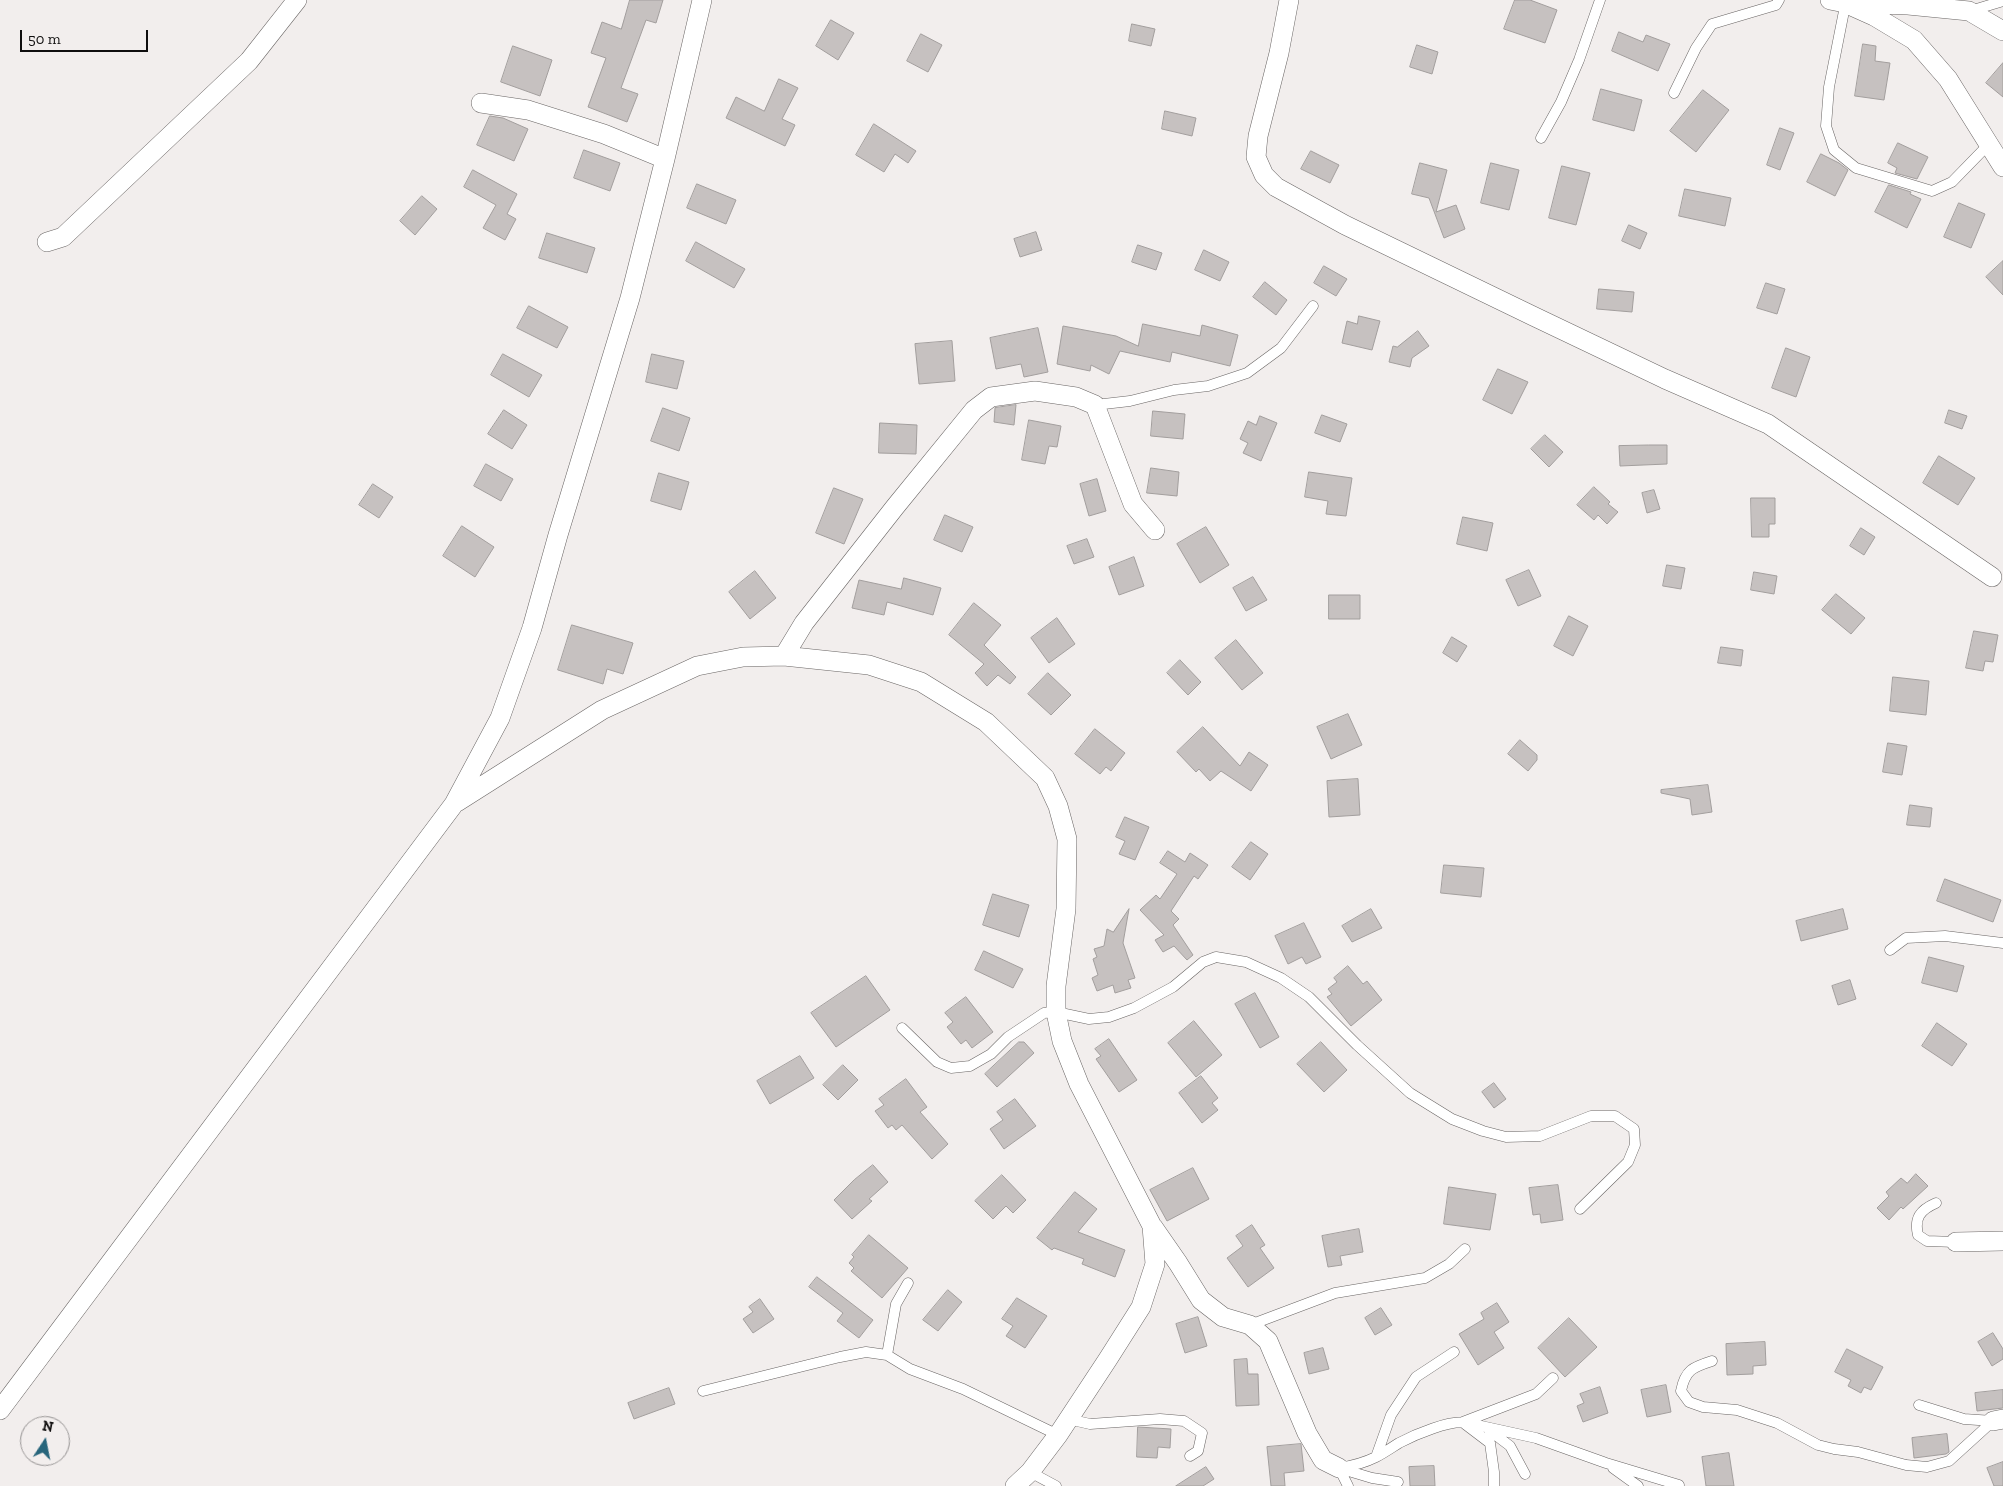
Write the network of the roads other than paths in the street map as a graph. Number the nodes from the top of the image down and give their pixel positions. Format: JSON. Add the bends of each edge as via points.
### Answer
{"nodes":[{"id":1,"x":297,"y":0,"type":"edge"},
{"id":2,"x":702,"y":0,"type":"edge"},
{"id":3,"x":1289,"y":0,"type":"edge"},
{"id":4,"x":1600,"y":0,"type":"edge"},
{"id":5,"x":1779,"y":0,"type":"edge"},
{"id":6,"x":1841,"y":1,"type":"edge"},
{"id":7,"x":2003,"y":1,"type":"edge"},
{"id":8,"x":1970,"y":11,"type":"junction"},
{"id":9,"x":2003,"y":32,"type":"edge"},
{"id":10,"x":1674,"y":93,"type":"dead end"},
{"id":11,"x":481,"y":103,"type":"dead end"},
{"id":12,"x":1540,"y":138,"type":"dead end"},
{"id":13,"x":1989,"y":144,"type":"junction"},
{"id":14,"x":665,"y":159,"type":"junction"},
{"id":15,"x":2003,"y":167,"type":"edge"},
{"id":16,"x":47,"y":242,"type":"dead end"},
{"id":17,"x":1313,"y":306,"type":"dead end"},
{"id":18,"x":1095,"y":405,"type":"junction"},
{"id":19,"x":1155,"y":530,"type":"dead end"},
{"id":20,"x":1992,"y":577,"type":"dead end"},
{"id":21,"x":784,"y":656,"type":"junction"},
{"id":22,"x":454,"y":804,"type":"junction"},
{"id":23,"x":2003,"y":943,"type":"edge"},
{"id":24,"x":1890,"y":950,"type":"dead end"},
{"id":25,"x":1056,"y":1012,"type":"junction"},
{"id":26,"x":902,"y":1028,"type":"dead end"},
{"id":27,"x":1936,"y":1203,"type":"dead end"},
{"id":28,"x":1580,"y":1209,"type":"dead end"},
{"id":29,"x":1152,"y":1226,"type":"junction"},
{"id":30,"x":2003,"y":1241,"type":"edge"},
{"id":31,"x":1956,"y":1242,"type":"joint"},
{"id":32,"x":1465,"y":1249,"type":"dead end"},
{"id":33,"x":908,"y":1284,"type":"dead end"},
{"id":34,"x":1250,"y":1325,"type":"junction"},
{"id":35,"x":1454,"y":1352,"type":"dead end"},
{"id":36,"x":887,"y":1355,"type":"junction"},
{"id":37,"x":1712,"y":1361,"type":"dead end"},
{"id":38,"x":1553,"y":1378,"type":"dead end"},
{"id":39,"x":702,"y":1391,"type":"dead end"},
{"id":40,"x":1919,"y":1406,"type":"dead end"},
{"id":41,"x":0,"y":1410,"type":"edge"},
{"id":42,"x":1068,"y":1419,"type":"junction"},
{"id":43,"x":1998,"y":1420,"type":"edge"},
{"id":44,"x":1463,"y":1422,"type":"junction"},
{"id":45,"x":1058,"y":1435,"type":"junction"},
{"id":46,"x":1190,"y":1456,"type":"dead end"},
{"id":47,"x":1376,"y":1457,"type":"junction"},
{"id":48,"x":1606,"y":1463,"type":"junction"},
{"id":49,"x":1339,"y":1468,"type":"junction"},
{"id":50,"x":1030,"y":1472,"type":"junction"},
{"id":51,"x":1525,"y":1474,"type":"dead end"},
{"id":52,"x":1375,"y":1482,"type":"edge"},
{"id":53,"x":1398,"y":1482,"type":"dead end"},
{"id":54,"x":1679,"y":1485,"type":"dead end"},
{"id":55,"x":1015,"y":1486,"type":"edge"},
{"id":56,"x":1056,"y":1486,"type":"edge"},
{"id":57,"x":1348,"y":1486,"type":"edge"},
{"id":58,"x":1494,"y":1486,"type":"edge"},
{"id":59,"x":1638,"y":1486,"type":"edge"}],
"edges":[{"from":1,"to":16,"type":"street","via":[[249,61],[63,237]]},
{"from":2,"to":14,"type":"street"},
{"from":3,"to":20,"type":"street","via":[[1256,157],[1264,175],[1276,187],[1345,225],[1550,324],[1768,424]]},
{"from":4,"to":12,"type":"lane","via":[[1565,94]]},
{"from":5,"to":10,"type":"lane","via":[[1776,5],[1712,24]]},
{"from":6,"to":8,"type":"street"},
{"from":6,"to":13,"type":"street","via":[[1914,40],[1948,79]]},
{"from":6,"to":13,"type":"lane","via":[[1826,126],[1834,150],[1856,168],[1932,191],[1952,182]]},
{"from":7,"to":8,"type":"lane"},
{"from":8,"to":9,"type":"street"},
{"from":11,"to":14,"type":"street","via":[[528,110],[604,134]]},
{"from":13,"to":15,"type":"street"},
{"from":14,"to":22,"type":"street","via":[[630,298],[532,628],[500,718]]},
{"from":17,"to":18,"type":"lane","via":[[1281,348],[1247,373],[1208,386],[1174,390],[1130,402]]},
{"from":18,"to":19,"type":"street","via":[[1133,504]]},
{"from":18,"to":21,"type":"street","via":[[1076,397],[1035,391],[991,397],[974,410],[810,615]]},
{"from":21,"to":22,"type":"street","via":[[743,657],[697,666],[602,710]]},
{"from":21,"to":25,"type":"street","via":[[869,665],[921,682],[986,722],[1045,778],[1058,806],[1067,839],[1066,909],[1056,986]]},
{"from":22,"to":41,"type":"street"},
{"from":23,"to":24,"type":"lane","via":[[1945,936],[1906,938]]},
{"from":25,"to":26,"type":"lane","via":[[1039,1016],[1008,1037],[991,1054],[970,1066],[951,1068],[937,1062]]},
{"from":25,"to":28,"type":"lane","via":[[1089,1019],[1109,1017],[1173,987],[1203,962],[1216,956],[1246,962],[1281,978],[1309,997],[1410,1093],[1452,1120],[1506,1137],[1540,1136],[1591,1116],[1614,1116],[1634,1129],[1635,1145],[1628,1162]]},
{"from":25,"to":29,"type":"street","via":[[1062,1041],[1079,1084]]},
{"from":27,"to":31,"type":"lane","via":[[1918,1215],[1918,1235],[1927,1241]]},
{"from":29,"to":34,"type":"street","via":[[1201,1300],[1223,1317]]},
{"from":29,"to":42,"type":"street","via":[[1155,1264],[1141,1307]]},
{"from":30,"to":31,"type":"street"},
{"from":32,"to":34,"type":"lane","via":[[1449,1264],[1425,1278],[1335,1293]]},
{"from":33,"to":36,"type":"lane","via":[[896,1304]]},
{"from":34,"to":49,"type":"street","via":[[1268,1341],[1307,1433],[1323,1460]]},
{"from":35,"to":47,"type":"lane","via":[[1416,1377],[1391,1415]]},
{"from":36,"to":39,"type":"lane","via":[[866,1352],[840,1357]]},
{"from":36,"to":45,"type":"lane","via":[[910,1369],[963,1388]]},
{"from":37,"to":43,"type":"lane","via":[[1697,1366],[1684,1378],[1681,1391],[1689,1402],[1703,1407],[1737,1410],[1777,1423],[1818,1445],[1906,1465],[1927,1468],[1949,1461]]},
{"from":38,"to":44,"type":"lane","via":[[1536,1394]]},
{"from":40,"to":43,"type":"lane","via":[[1964,1419]]},
{"from":42,"to":45,"type":"street"},
{"from":42,"to":46,"type":"lane","via":[[1090,1424],[1160,1419],[1184,1421],[1202,1433],[1198,1451]]},
{"from":44,"to":47,"type":"lane","via":[[1401,1442]]},
{"from":44,"to":48,"type":"lane","via":[[1536,1438]]},
{"from":44,"to":51,"type":"lane","via":[[1487,1428],[1510,1446]]},
{"from":44,"to":58,"type":"lane","via":[[1490,1443]]},
{"from":45,"to":50,"type":"street"},
{"from":47,"to":49,"type":"lane"},
{"from":48,"to":54,"type":"lane"},
{"from":48,"to":59,"type":"lane"},
{"from":49,"to":52,"type":"lane"},
{"from":49,"to":57,"type":"lane"},
{"from":50,"to":55,"type":"street"},
{"from":50,"to":56,"type":"lane"},
{"from":52,"to":53,"type":"lane"}]}
